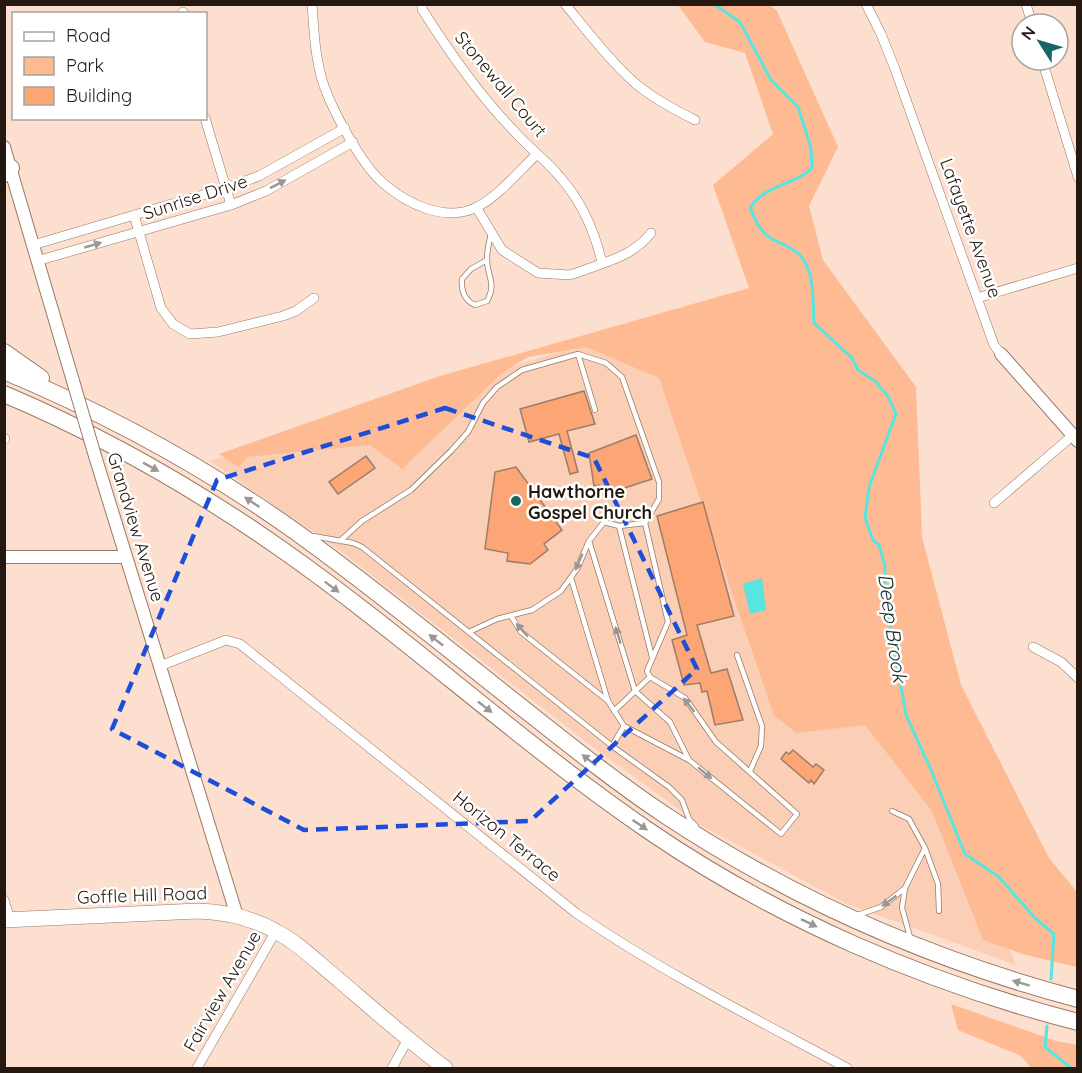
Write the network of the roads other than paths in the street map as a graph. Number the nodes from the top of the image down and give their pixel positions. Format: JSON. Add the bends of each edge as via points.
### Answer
{"nodes":[{"id":1,"x":312,"y":4,"type":"edge"},
{"id":2,"x":422,"y":4,"type":"edge"},
{"id":3,"x":565,"y":4,"type":"edge"},
{"id":4,"x":866,"y":4,"type":"edge"},
{"id":5,"x":1046,"y":72,"type":"edge"},
{"id":6,"x":206,"y":120,"type":"edge"},
{"id":7,"x":695,"y":120,"type":"dead end"},
{"id":8,"x":345,"y":128,"type":"junction"},
{"id":9,"x":353,"y":142,"type":"junction"},
{"id":10,"x":4,"y":147,"type":"edge"},
{"id":11,"x":537,"y":154,"type":"junction"},
{"id":12,"x":7,"y":172,"type":"edge"},
{"id":13,"x":1077,"y":177,"type":"edge"},
{"id":14,"x":225,"y":188,"type":"junction"},
{"id":15,"x":231,"y":205,"type":"junction"},
{"id":16,"x":476,"y":207,"type":"junction"},
{"id":17,"x":134,"y":215,"type":"junction"},
{"id":18,"x":139,"y":232,"type":"junction"},
{"id":19,"x":491,"y":232,"type":"junction"},
{"id":20,"x":651,"y":233,"type":"dead end"},
{"id":21,"x":33,"y":245,"type":"junction"},
{"id":22,"x":487,"y":260,"type":"junction"},
{"id":23,"x":37,"y":261,"type":"junction"},
{"id":24,"x":602,"y":263,"type":"junction"},
{"id":25,"x":1077,"y":268,"type":"edge"},
{"id":26,"x":314,"y":298,"type":"dead end"},
{"id":27,"x":977,"y":298,"type":"junction"},
{"id":28,"x":4,"y":352,"type":"edge"},
{"id":29,"x":578,"y":354,"type":"junction"},
{"id":30,"x":1001,"y":354,"type":"joint"},
{"id":31,"x":4,"y":371,"type":"edge"},
{"id":32,"x":4,"y":394,"type":"edge"},
{"id":33,"x":4,"y":403,"type":"edge"},
{"id":34,"x":595,"y":410,"type":"dead end"},
{"id":35,"x":95,"y":412,"type":"junction"},
{"id":36,"x":82,"y":430,"type":"junction"},
{"id":37,"x":1075,"y":439,"type":"edge"},
{"id":38,"x":994,"y":504,"type":"dead end"},
{"id":39,"x":645,"y":523,"type":"junction"},
{"id":40,"x":619,"y":526,"type":"junction"},
{"id":41,"x":296,"y":532,"type":"junction"},
{"id":42,"x":340,"y":541,"type":"junction"},
{"id":43,"x":589,"y":541,"type":"junction"},
{"id":44,"x":4,"y":557,"type":"edge"},
{"id":45,"x":126,"y":557,"type":"junction"},
{"id":46,"x":571,"y":578,"type":"junction"},
{"id":47,"x":511,"y":616,"type":"junction"},
{"id":48,"x":468,"y":632,"type":"junction"},
{"id":49,"x":1033,"y":647,"type":"dead end"},
{"id":50,"x":737,"y":655,"type":"dead end"},
{"id":51,"x":652,"y":657,"type":"junction"},
{"id":52,"x":160,"y":666,"type":"junction"},
{"id":53,"x":650,"y":677,"type":"junction"},
{"id":54,"x":1077,"y":678,"type":"edge"},
{"id":55,"x":635,"y":691,"type":"junction"},
{"id":56,"x":608,"y":701,"type":"junction"},
{"id":57,"x":615,"y":711,"type":"junction"},
{"id":58,"x":624,"y":726,"type":"junction"},
{"id":59,"x":612,"y":746,"type":"junction"},
{"id":60,"x":689,"y":760,"type":"junction"},
{"id":61,"x":750,"y":771,"type":"junction"},
{"id":62,"x":892,"y":811,"type":"dead end"},
{"id":63,"x":925,"y":848,"type":"junction"},
{"id":64,"x":730,"y":855,"type":"junction"},
{"id":65,"x":905,"y":888,"type":"junction"},
{"id":66,"x":4,"y":900,"type":"edge"},
{"id":67,"x":939,"y":911,"type":"dead end"},
{"id":68,"x":237,"y":916,"type":"junction"},
{"id":69,"x":850,"y":918,"type":"junction"},
{"id":70,"x":7,"y":920,"type":"edge"},
{"id":71,"x":276,"y":931,"type":"junction"},
{"id":72,"x":913,"y":946,"type":"junction"},
{"id":73,"x":1077,"y":999,"type":"edge"},
{"id":74,"x":1077,"y":1022,"type":"edge"},
{"id":75,"x":408,"y":1039,"type":"junction"},
{"id":76,"x":197,"y":1068,"type":"edge"},
{"id":77,"x":392,"y":1068,"type":"edge"},
{"id":78,"x":445,"y":1068,"type":"edge"},
{"id":79,"x":847,"y":1068,"type":"edge"}],
"edges":[{"from":1,"to":8,"type":"street","via":[[318,61],[333,108]]},
{"from":2,"to":11,"type":"street","name":"Stonewall Court","via":[[447,48]]},
{"from":3,"to":7,"type":"street","via":[[637,84]]},
{"from":4,"to":27,"type":"street","name":"Lafayette Avenue","via":[[896,69]]},
{"from":5,"to":13,"type":"street"},
{"from":6,"to":14,"type":"street"},
{"from":8,"to":9,"type":"street"},
{"from":8,"to":14,"type":"street","name":"Sunrise Drive","via":[[259,176]]},
{"from":15,"to":9,"type":"street","name":"Sunrise Drive","one_way":true,"via":[[266,191]]},
{"from":9,"to":16,"type":"street","via":[[382,182],[414,204],[445,213]]},
{"from":10,"to":12,"type":"street","name":"Grandview Avenue"},
{"from":11,"to":16,"type":"street"},
{"from":11,"to":24,"type":"street","name":"Stonewall Court","via":[[561,177],[577,200],[597,241]]},
{"from":12,"to":21,"type":"street","name":"Grandview Avenue"},
{"from":14,"to":15,"type":"street"},
{"from":14,"to":17,"type":"street","name":"Sunrise Drive"},
{"from":15,"to":18,"type":"street","name":"Sunrise Drive"},
{"from":16,"to":19,"type":"street"},
{"from":17,"to":18,"type":"street"},
{"from":17,"to":21,"type":"street","name":"Sunrise Drive"},
{"from":23,"to":18,"type":"street","name":"Sunrise Drive","one_way":true},
{"from":18,"to":26,"type":"street","via":[[161,308],[173,324],[190,334],[218,332],[283,316]]},
{"from":19,"to":22,"type":"lane"},
{"from":19,"to":24,"type":"street","via":[[502,250],[538,273],[569,275]]},
{"from":20,"to":24,"type":"street","via":[[626,255]]},
{"from":21,"to":23,"type":"street","name":"Grandview Avenue"},
{"from":22,"to":22,"type":"lane","via":[[492,291],[486,301],[469,303],[462,279]]},
{"from":23,"to":45,"type":"street","name":"Grandview Avenue","bridge":true},
{"from":25,"to":27,"type":"street"},
{"from":27,"to":30,"type":"street","name":"Lafayette Avenue"},
{"from":28,"to":35,"type":"highway"},
{"from":29,"to":34,"type":"lane"},
{"from":29,"to":39,"type":"lane","via":[[606,363],[622,377],[659,482],[659,500]]},
{"from":29,"to":42,"type":"lane","via":[[522,370],[497,387],[451,451],[411,490],[362,521]]},
{"from":30,"to":37,"type":"street","name":"Lafayette Avenue"},
{"from":31,"to":35,"type":"highway"},
{"from":32,"to":36,"type":"highway"},
{"from":33,"to":36,"type":"street"},
{"from":41,"to":35,"type":"highway","one_way":true,"via":[[198,468]]},
{"from":36,"to":74,"type":"highway","one_way":true,"via":[[186,487],[285,552],[597,794],[719,875],[895,962],[996,999]]},
{"from":37,"to":38,"type":"street"},
{"from":39,"to":40,"type":"lane"},
{"from":39,"to":51,"type":"lane","via":[[668,622]]},
{"from":40,"to":43,"type":"lane","via":[[604,522]]},
{"from":40,"to":51,"type":"lane"},
{"from":41,"to":42,"type":"lane"},
{"from":64,"to":41,"type":"highway","one_way":true,"via":[[603,771]]},
{"from":42,"to":48,"type":"lane","via":[[362,547]]},
{"from":43,"to":46,"type":"lane","one_way":true},
{"from":55,"to":43,"type":"lane","one_way":true},
{"from":44,"to":45,"type":"street"},
{"from":45,"to":52,"type":"street","name":"Grandview Avenue"},
{"from":46,"to":47,"type":"lane","via":[[561,591],[532,610]]},
{"from":46,"to":56,"type":"lane"},
{"from":47,"to":48,"type":"lane"},
{"from":56,"to":47,"type":"lane","one_way":true,"via":[[521,632]]},
{"from":48,"to":59,"type":"lane"},
{"from":49,"to":54,"type":"street","via":[[1062,662]]},
{"from":50,"to":61,"type":"lane","via":[[762,726],[761,746]]},
{"from":51,"to":53,"type":"lane","via":[[647,671]]},
{"from":52,"to":68,"type":"street","name":"Grandview Avenue"},
{"from":52,"to":79,"type":"street","name":"Horizon Terrace","via":[[226,640],[240,644],[595,926],[662,968]]},
{"from":53,"to":55,"type":"lane"},
{"from":61,"to":53,"type":"lane","one_way":true,"via":[[716,742],[685,698]]},
{"from":55,"to":57,"type":"lane"},
{"from":55,"to":60,"type":"lane","via":[[670,722]]},
{"from":56,"to":57,"type":"lane"},
{"from":57,"to":58,"type":"lane"},
{"from":58,"to":59,"type":"lane"},
{"from":58,"to":60,"type":"lane"},
{"from":59,"to":64,"type":"lane","via":[[677,794],[689,819]]},
{"from":60,"to":61,"type":"lane","one_way":true,"via":[[781,834],[798,814]]},
{"from":62,"to":63,"type":"lane","via":[[909,819]]},
{"from":63,"to":65,"type":"lane"},
{"from":63,"to":67,"type":"lane","via":[[938,884]]},
{"from":64,"to":69,"type":"highway"},
{"from":65,"to":69,"type":"lane","one_way":true,"via":[[881,907]]},
{"from":65,"to":72,"type":"lane","via":[[902,908]]},
{"from":66,"to":70,"type":"street"},
{"from":68,"to":70,"type":"main road","name":"Goffle Hill Road","via":[[198,911]]},
{"from":68,"to":71,"type":"main road","name":"Goffle Hill Road"},
{"from":69,"to":72,"type":"highway"},
{"from":71,"to":75,"type":"main road","name":"Goffle Hill Road"},
{"from":71,"to":76,"type":"street","name":"Fairview Avenue"},
{"from":73,"to":72,"type":"highway","one_way":true,"via":[[974,969]]},
{"from":75,"to":77,"type":"street"},
{"from":75,"to":78,"type":"main road","name":"Goffle Hill Road"}]}
